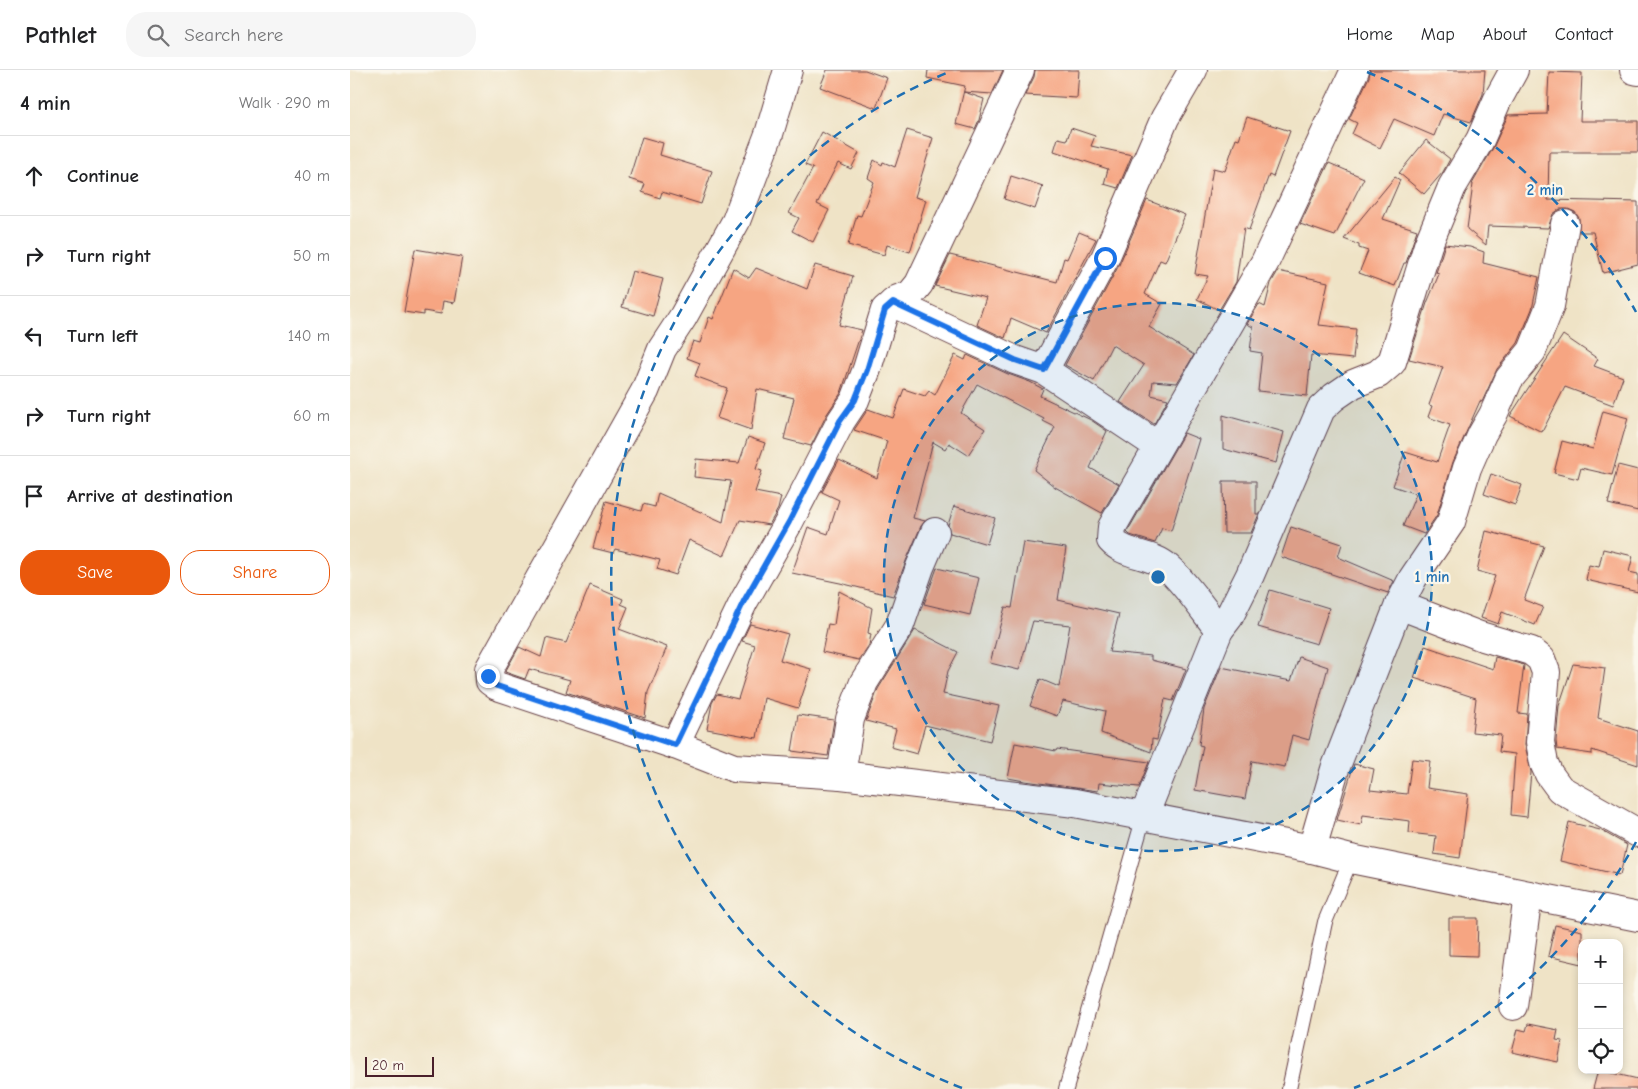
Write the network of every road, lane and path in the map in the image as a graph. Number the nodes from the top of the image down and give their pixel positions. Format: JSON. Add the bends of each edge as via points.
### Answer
{"nodes":[{"id":1,"x":788,"y":70,"type":"edge"},
{"id":2,"x":1020,"y":70,"type":"edge"},
{"id":3,"x":1193,"y":70,"type":"edge"},
{"id":4,"x":1355,"y":70,"type":"edge"},
{"id":5,"x":1514,"y":70,"type":"edge"},
{"id":6,"x":1634,"y":70,"type":"edge"},
{"id":7,"x":1638,"y":70,"type":"edge"},
{"id":8,"x":1565,"y":224,"type":"dead end"},
{"id":9,"x":893,"y":303,"type":"junction"},
{"id":10,"x":1044,"y":370,"type":"junction"},
{"id":11,"x":1158,"y":446,"type":"junction"},
{"id":12,"x":935,"y":532,"type":"dead end"},
{"id":13,"x":1399,"y":605,"type":"junction"},
{"id":14,"x":1219,"y":630,"type":"junction"},
{"id":15,"x":675,"y":745,"type":"junction"},
{"id":16,"x":841,"y":775,"type":"junction"},
{"id":17,"x":1144,"y":816,"type":"junction"},
{"id":18,"x":1638,"y":833,"type":"edge"},
{"id":19,"x":1312,"y":849,"type":"junction"},
{"id":20,"x":1351,"y":859,"type":"junction"},
{"id":21,"x":1528,"y":895,"type":"junction"},
{"id":22,"x":1636,"y":911,"type":"edge"},
{"id":23,"x":1512,"y":1006,"type":"dead end"},
{"id":24,"x":1066,"y":1089,"type":"edge"},
{"id":25,"x":1289,"y":1089,"type":"edge"}],
"edges":[{"from":1,"to":15,"type":"street","via":[[769,134],[736,222],[662,349],[645,391],[489,669],[490,681],[497,686]]},
{"from":2,"to":9,"type":"street","via":[[919,284],[910,294]]},
{"from":3,"to":10,"type":"street","via":[[1165,118],[1105,258]]},
{"from":4,"to":11,"type":"street","via":[[1264,262]]},
{"from":5,"to":14,"type":"street","via":[[1480,140],[1452,187],[1428,244],[1392,362],[1378,374],[1353,384],[1322,409],[1250,576],[1229,618]]},
{"from":6,"to":7,"type":"street"},
{"from":8,"to":13,"type":"street","via":[[1550,306],[1532,351],[1509,379],[1482,434],[1467,468],[1451,522]]},
{"from":9,"to":10,"type":"street","via":[[1015,360]]},
{"from":9,"to":15,"type":"street","via":[[885,310],[855,400],[840,421],[789,522],[744,601]]},
{"from":10,"to":11,"type":"street"},
{"from":11,"to":14,"type":"street","via":[[1112,527],[1111,540],[1117,547],[1153,558],[1166,566]]},
{"from":12,"to":16,"type":"street","via":[[900,625],[864,682],[850,719]]},
{"from":13,"to":18,"type":"street","via":[[1480,636],[1531,651],[1541,659],[1546,672],[1540,742],[1548,774],[1560,789]]},
{"from":13,"to":19,"type":"street","via":[[1335,769]]},
{"from":14,"to":17,"type":"street"},
{"from":15,"to":16,"type":"street","via":[[734,768]]},
{"from":16,"to":17,"type":"street","via":[[1075,803]]},
{"from":17,"to":19,"type":"street"},
{"from":17,"to":24,"type":"lane"},
{"from":19,"to":20,"type":"street"},
{"from":20,"to":21,"type":"street"},
{"from":20,"to":25,"type":"lane","via":[[1325,922]]},
{"from":21,"to":22,"type":"street"},
{"from":21,"to":23,"type":"street"}]}
